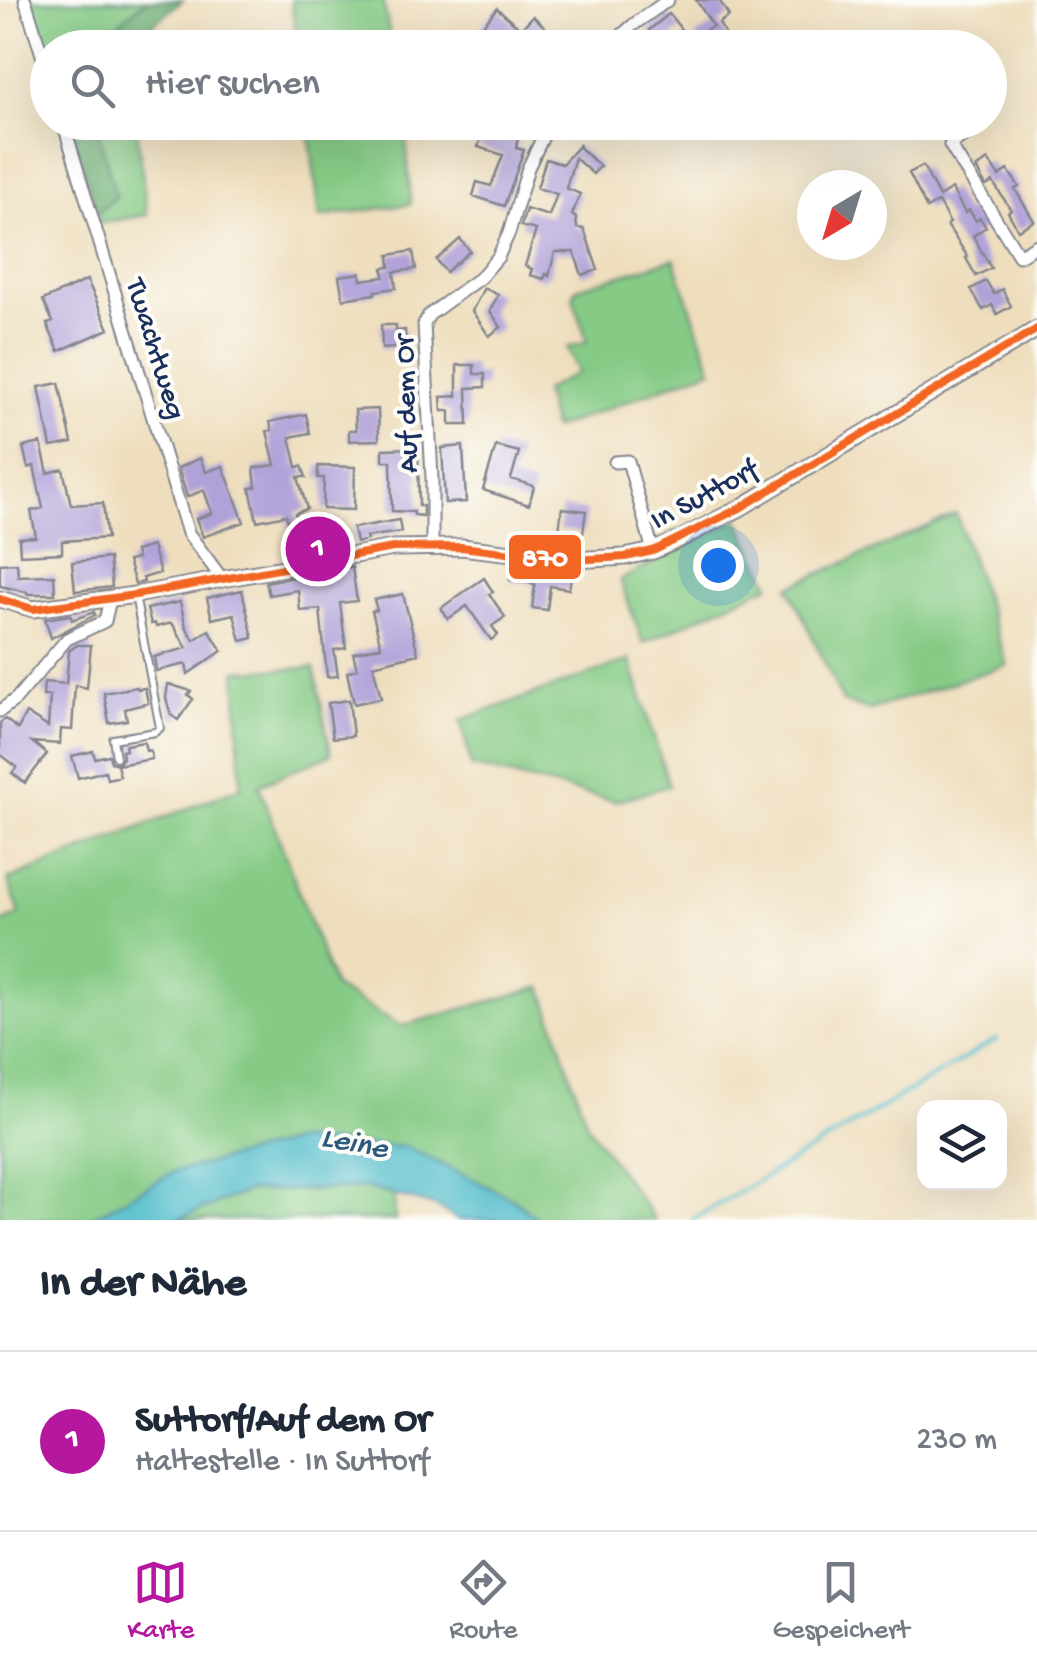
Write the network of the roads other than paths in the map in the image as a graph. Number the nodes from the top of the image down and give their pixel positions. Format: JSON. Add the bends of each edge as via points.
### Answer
{"nodes":[{"id":1,"x":25,"y":0,"type":"edge"},
{"id":2,"x":668,"y":0,"type":"edge"},
{"id":3,"x":34,"y":30,"type":"edge"},
{"id":4,"x":627,"y":30,"type":"edge"},
{"id":5,"x":68,"y":140,"type":"edge"},
{"id":6,"x":541,"y":140,"type":"edge"},
{"id":7,"x":958,"y":140,"type":"edge"},
{"id":8,"x":1037,"y":245,"type":"edge"},
{"id":9,"x":1037,"y":329,"type":"edge"},
{"id":10,"x":615,"y":462,"type":"dead end"},
{"id":11,"x":432,"y":547,"type":"junction"},
{"id":12,"x":653,"y":551,"type":"junction"},
{"id":13,"x":223,"y":580,"type":"junction"},
{"id":14,"x":135,"y":595,"type":"junction"},
{"id":15,"x":0,"y":599,"type":"edge"},
{"id":16,"x":110,"y":599,"type":"junction"},
{"id":17,"x":0,"y":711,"type":"edge"},
{"id":18,"x":116,"y":757,"type":"dead end"}],
"edges":[{"from":1,"to":3,"type":"street"},
{"from":2,"to":4,"type":"street"},
{"from":5,"to":13,"type":"street","name":"Twachtweg","via":[[188,533]]},
{"from":6,"to":11,"type":"street","name":"Auf dem Or","via":[[498,256],[424,324]]},
{"from":7,"to":8,"type":"street","via":[[950,145],[1019,256]]},
{"from":9,"to":12,"type":"main road","name":"In Suttorf","via":[[740,508]]},
{"from":10,"to":12,"type":"street","via":[[628,461]]},
{"from":11,"to":12,"type":"main road","name":"In Suttorf","via":[[573,560]]},
{"from":11,"to":13,"type":"main road","name":"In Suttorf","via":[[362,552]]},
{"from":13,"to":14,"type":"main road","name":"In Suttorf"},
{"from":14,"to":16,"type":"main road","name":"In Suttorf"},
{"from":14,"to":18,"type":"lane","via":[[161,724],[155,732],[113,739]]},
{"from":15,"to":16,"type":"main road","name":"In Suttorf","via":[[33,609]]},
{"from":16,"to":17,"type":"street","via":[[105,621],[67,639]]}]}
